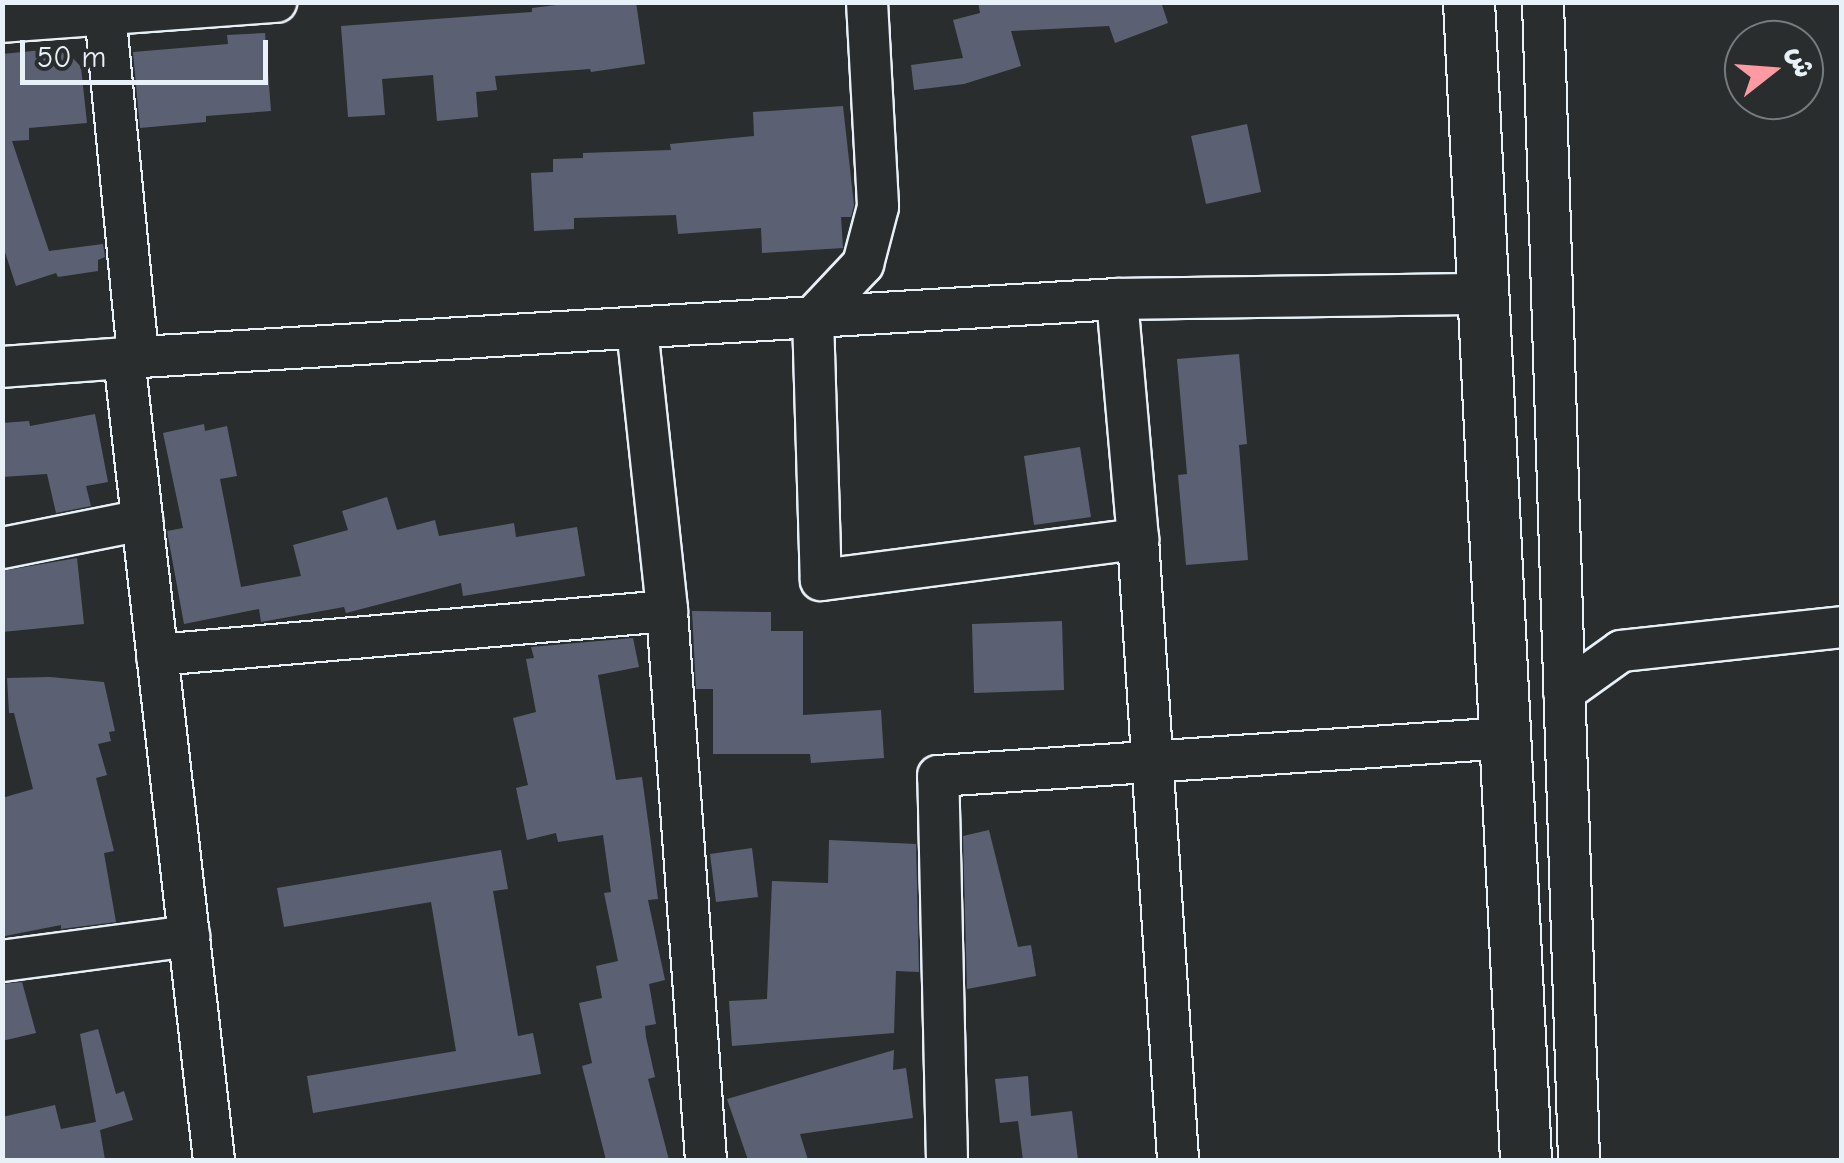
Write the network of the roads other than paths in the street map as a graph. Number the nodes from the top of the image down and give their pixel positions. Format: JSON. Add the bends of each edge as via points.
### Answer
{"nodes":[{"id":1,"x":276,"y":2,"type":"edge"},
{"id":2,"x":867,"y":2,"type":"edge"},
{"id":3,"x":1469,"y":2,"type":"edge"},
{"id":4,"x":1543,"y":2,"type":"edge"},
{"id":5,"x":106,"y":10,"type":"edge"},
{"id":6,"x":2,"y":22,"type":"edge"},
{"id":7,"x":1486,"y":294,"type":"junction"},
{"id":8,"x":1117,"y":299,"type":"junction"},
{"id":9,"x":813,"y":317,"type":"junction"},
{"id":10,"x":637,"y":328,"type":"junction"},
{"id":11,"x":131,"y":358,"type":"junction"},
{"id":12,"x":2,"y":368,"type":"edge"},
{"id":13,"x":142,"y":520,"type":"junction"},
{"id":14,"x":1138,"y":539,"type":"junction"},
{"id":15,"x":2,"y":548,"type":"edge"},
{"id":16,"x":668,"y":611,"type":"junction"},
{"id":17,"x":1842,"y":627,"type":"edge"},
{"id":18,"x":157,"y":656,"type":"junction"},
{"id":19,"x":1564,"y":692,"type":"junction"},
{"id":20,"x":1506,"y":738,"type":"junction"},
{"id":21,"x":1152,"y":760,"type":"junction"},
{"id":22,"x":189,"y":936,"type":"junction"},
{"id":23,"x":2,"y":962,"type":"edge"},
{"id":24,"x":214,"y":1160,"type":"edge"},
{"id":25,"x":706,"y":1160,"type":"edge"},
{"id":26,"x":947,"y":1160,"type":"edge"},
{"id":27,"x":1178,"y":1160,"type":"edge"},
{"id":28,"x":1526,"y":1160,"type":"edge"},
{"id":29,"x":1579,"y":1160,"type":"edge"}],
"edges":[{"from":1,"to":5,"type":"street"},
{"from":2,"to":9,"type":"street","via":[[878,206],[862,264]]},
{"from":3,"to":7,"type":"main road"},
{"from":4,"to":19,"type":"street"},
{"from":5,"to":6,"type":"street"},
{"from":5,"to":11,"type":"street"},
{"from":7,"to":8,"type":"street"},
{"from":7,"to":20,"type":"main road"},
{"from":8,"to":9,"type":"street"},
{"from":8,"to":14,"type":"street"},
{"from":9,"to":10,"type":"street"},
{"from":9,"to":14,"type":"street","via":[[821,580]]},
{"from":10,"to":11,"type":"street"},
{"from":10,"to":16,"type":"street"},
{"from":11,"to":12,"type":"street"},
{"from":11,"to":13,"type":"street"},
{"from":13,"to":15,"type":"street"},
{"from":13,"to":18,"type":"street"},
{"from":14,"to":21,"type":"street"},
{"from":16,"to":18,"type":"street"},
{"from":16,"to":25,"type":"street"},
{"from":17,"to":19,"type":"street","via":[[1621,651]]},
{"from":18,"to":22,"type":"street"},
{"from":19,"to":29,"type":"street"},
{"from":20,"to":21,"type":"street"},
{"from":20,"to":28,"type":"main road"},
{"from":21,"to":26,"type":"street","via":[[938,776]]},
{"from":21,"to":27,"type":"street"},
{"from":22,"to":23,"type":"street"},
{"from":22,"to":24,"type":"street"}]}
